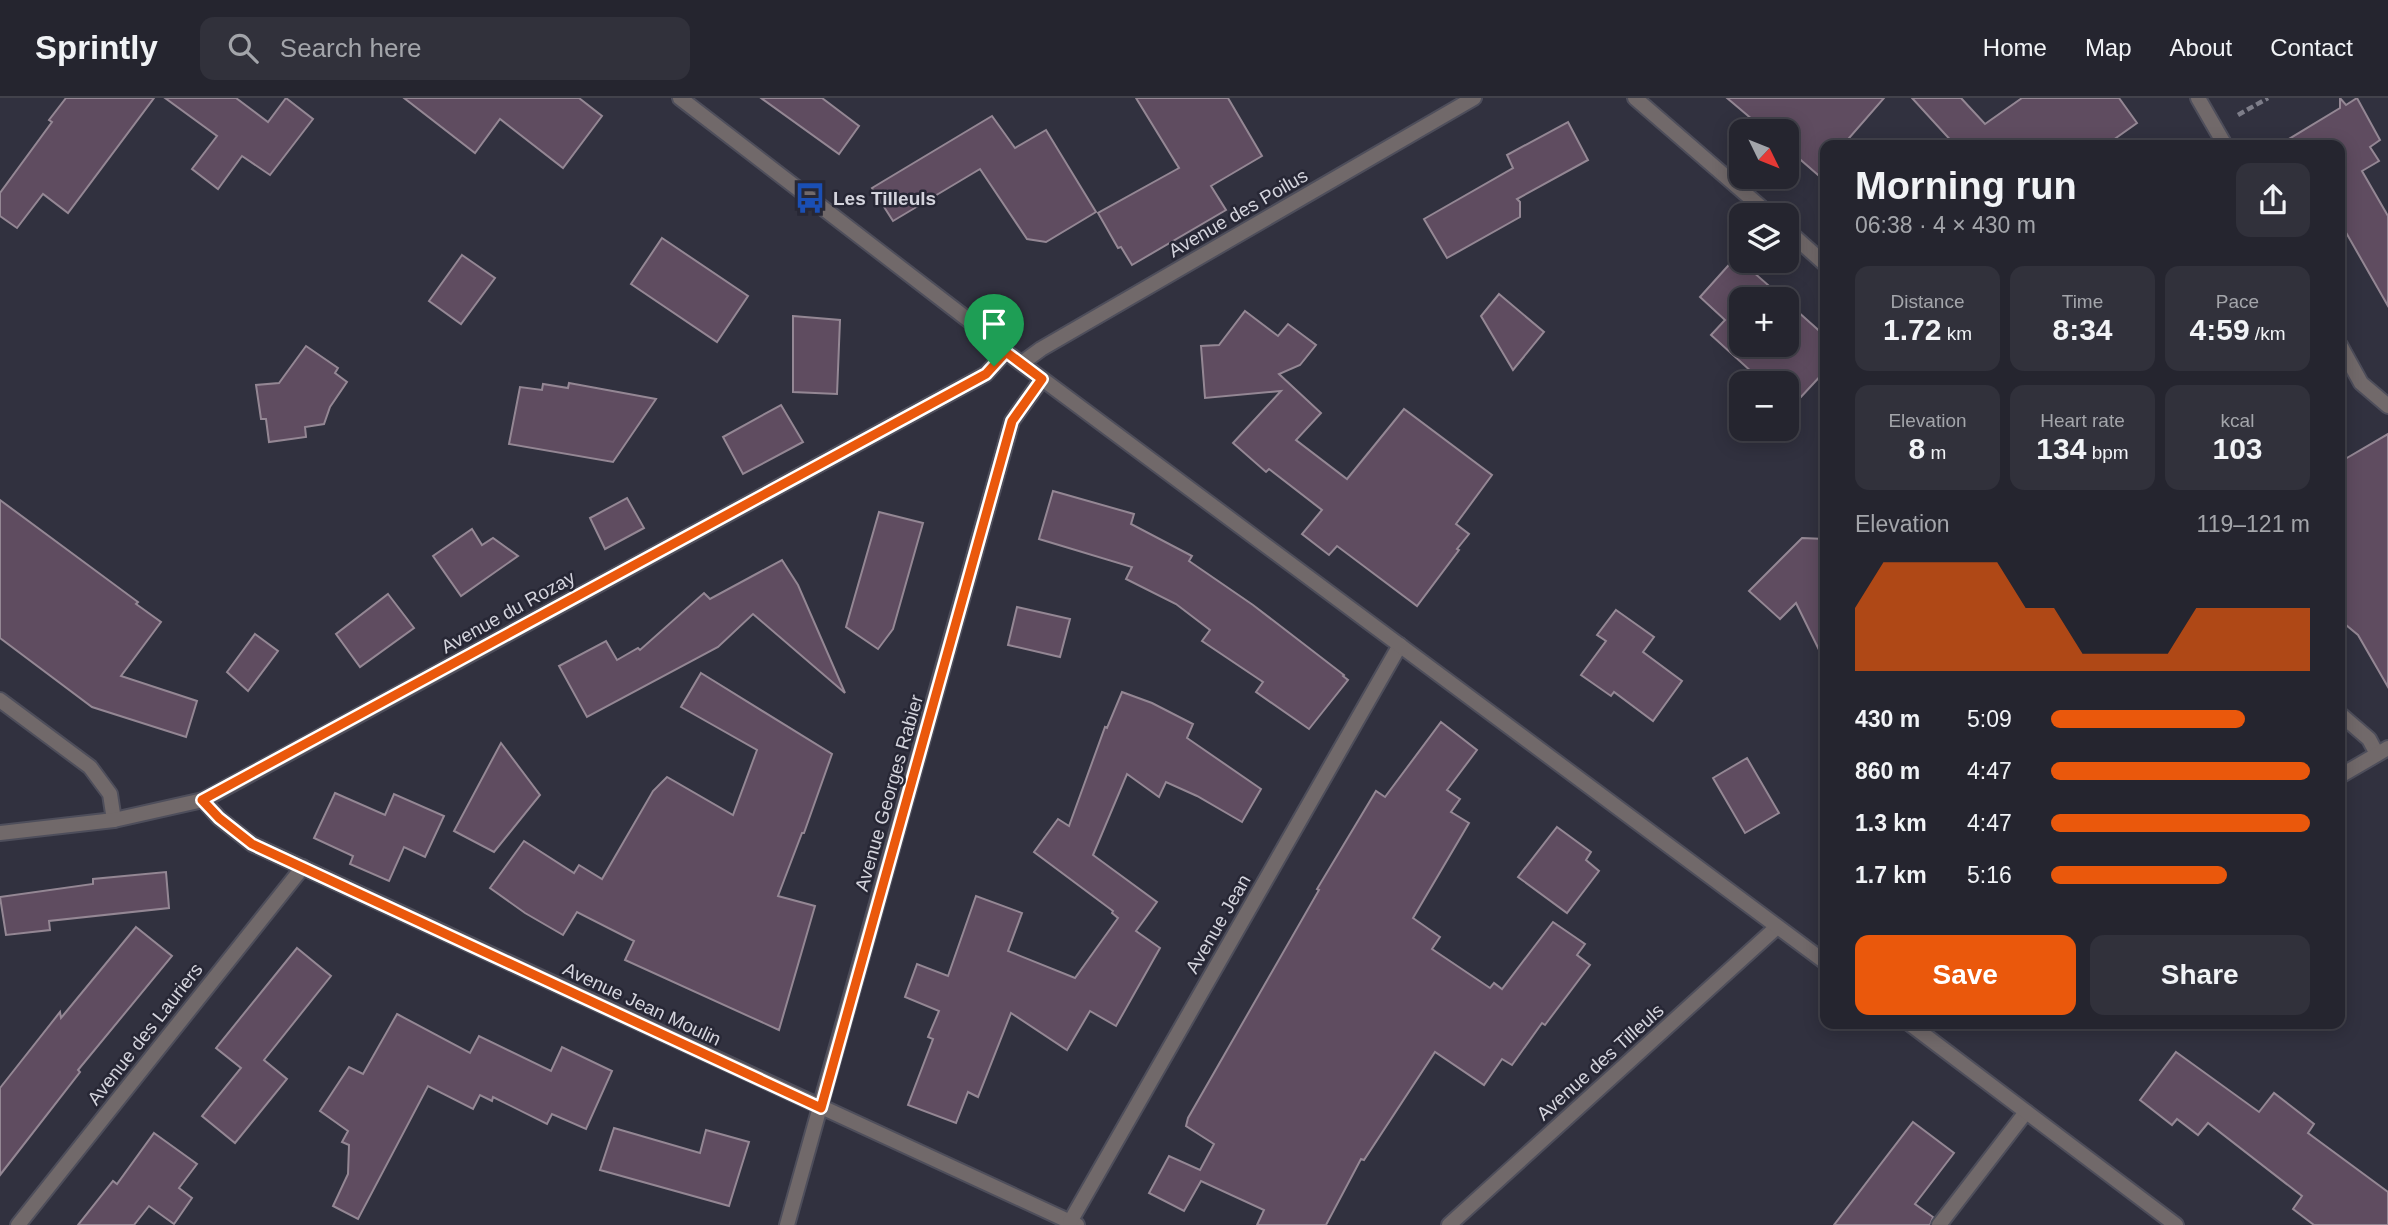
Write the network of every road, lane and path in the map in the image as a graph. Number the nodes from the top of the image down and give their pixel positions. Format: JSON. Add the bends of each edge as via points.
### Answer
{"nodes":[{"id":1,"x":680,"y":98,"type":"edge"},
{"id":2,"x":1474,"y":98,"type":"edge"},
{"id":3,"x":1636,"y":98,"type":"edge"},
{"id":4,"x":2199,"y":98,"type":"edge"},
{"id":5,"x":2267,"y":98,"type":"edge"},
{"id":6,"x":2216,"y":129,"type":"junction"},
{"id":7,"x":2222,"y":140,"type":"edge"},
{"id":8,"x":1756,"y":203,"type":"edge"},
{"id":9,"x":1799,"y":241,"type":"edge"},
{"id":10,"x":1820,"y":260,"type":"edge"},
{"id":11,"x":1006,"y":352,"type":"junction"},
{"id":12,"x":2345,"y":354,"type":"edge"},
{"id":13,"x":1021,"y":363,"type":"junction"},
{"id":14,"x":1042,"y":379,"type":"junction"},
{"id":15,"x":2388,"y":406,"type":"edge"},
{"id":16,"x":1399,"y":645,"type":"junction"},
{"id":17,"x":0,"y":700,"type":"edge"},
{"id":18,"x":2345,"y":718,"type":"edge"},
{"id":19,"x":2383,"y":751,"type":"edge"},
{"id":20,"x":2345,"y":773,"type":"edge"},
{"id":21,"x":202,"y":800,"type":"junction"},
{"id":22,"x":114,"y":820,"type":"junction"},
{"id":23,"x":0,"y":833,"type":"edge"},
{"id":24,"x":303,"y":867,"type":"junction"},
{"id":25,"x":1777,"y":927,"type":"junction"},
{"id":26,"x":1820,"y":958,"type":"edge"},
{"id":27,"x":1917,"y":1029,"type":"edge"},
{"id":28,"x":821,"y":1108,"type":"junction"},
{"id":29,"x":2026,"y":1112,"type":"junction"},
{"id":30,"x":1073,"y":1223,"type":"edge"},
{"id":31,"x":18,"y":1225,"type":"edge"},
{"id":32,"x":787,"y":1225,"type":"edge"},
{"id":33,"x":1448,"y":1225,"type":"edge"},
{"id":34,"x":1939,"y":1225,"type":"edge"},
{"id":35,"x":2176,"y":1225,"type":"edge"}],
"edges":[{"from":1,"to":11,"type":"street"},
{"from":2,"to":13,"type":"street","name":"Avenue des Poilus"},
{"from":3,"to":8,"type":"street"},
{"from":4,"to":6,"type":"street"},
{"from":5,"to":6,"type":"path"},
{"from":6,"to":7,"type":"street"},
{"from":9,"to":10,"type":"street"},
{"from":11,"to":13,"type":"street"},
{"from":11,"to":21,"type":"street","name":"Avenue du Rozay","via":[[986,374]]},
{"from":12,"to":15,"type":"street","via":[[2361,383]]},
{"from":13,"to":14,"type":"street"},
{"from":14,"to":16,"type":"street"},
{"from":14,"to":28,"type":"street","name":"Avenue Georges Rabier","via":[[1012,421]]},
{"from":16,"to":25,"type":"street"},
{"from":16,"to":30,"type":"street","name":"Avenue Jean"},
{"from":17,"to":22,"type":"street","via":[[90,767],[110,794]]},
{"from":18,"to":19,"type":"street"},
{"from":19,"to":20,"type":"street"},
{"from":21,"to":22,"type":"street","name":"Avenue du Rozay"},
{"from":21,"to":24,"type":"street","name":"Avenue Jean Moulin","via":[[252,844]]},
{"from":22,"to":23,"type":"street","name":"Avenue du Rozay"},
{"from":24,"to":28,"type":"street","name":"Avenue Jean Moulin"},
{"from":24,"to":31,"type":"street","name":"Avenue des Lauriers"},
{"from":25,"to":26,"type":"street"},
{"from":25,"to":33,"type":"street","name":"Avenue des Tilleuls"},
{"from":27,"to":29,"type":"street"},
{"from":28,"to":30,"type":"street","name":"Avenue Jean Moulin"},
{"from":28,"to":32,"type":"street","name":"Avenue Georges Rabier"},
{"from":29,"to":34,"type":"street"},
{"from":29,"to":35,"type":"street"}]}
